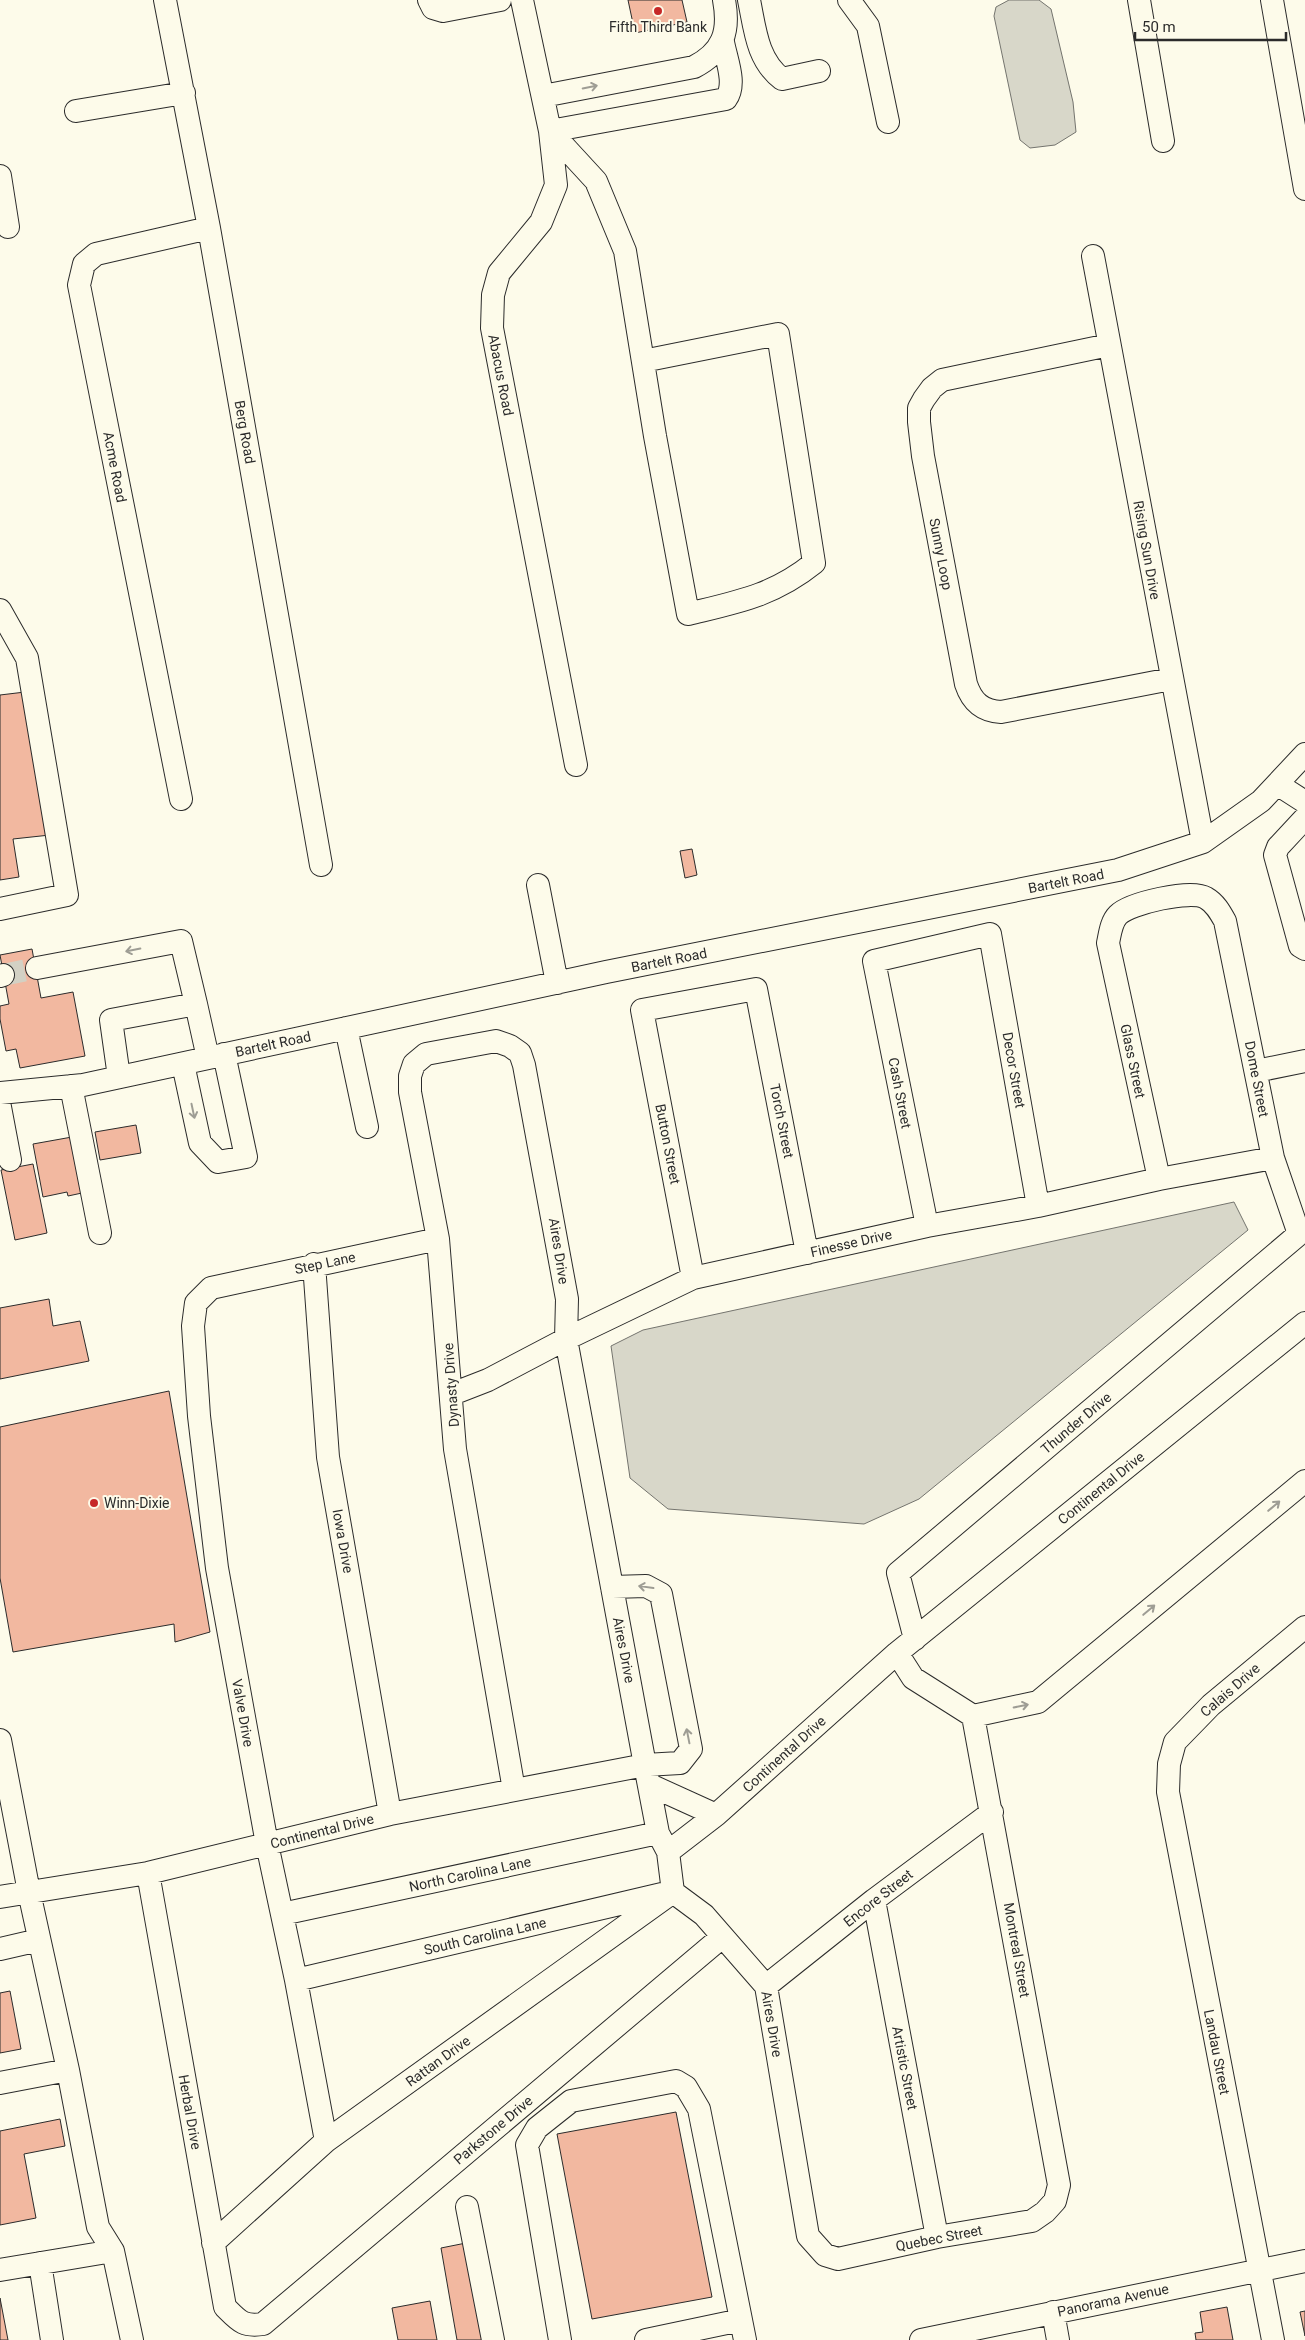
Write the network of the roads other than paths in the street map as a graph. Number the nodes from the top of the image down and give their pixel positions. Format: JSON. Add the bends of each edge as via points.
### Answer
{"nodes":[{"id":1,"x":165,"y":0,"type":"edge"},
{"id":2,"x":428,"y":0,"type":"edge"},
{"id":3,"x":500,"y":0,"type":"edge"},
{"id":4,"x":522,"y":0,"type":"edge"},
{"id":5,"x":724,"y":0,"type":"edge"},
{"id":6,"x":749,"y":0,"type":"edge"},
{"id":7,"x":849,"y":0,"type":"edge"},
{"id":8,"x":1139,"y":0,"type":"edge"},
{"id":9,"x":1272,"y":0,"type":"edge"},
{"id":10,"x":723,"y":42,"type":"junction"},
{"id":11,"x":819,"y":71,"type":"dead end"},
{"id":12,"x":184,"y":93,"type":"junction"},
{"id":13,"x":542,"y":96,"type":"junction"},
{"id":14,"x":76,"y":111,"type":"dead end"},
{"id":15,"x":888,"y":122,"type":"dead end"},
{"id":16,"x":550,"y":131,"type":"junction"},
{"id":17,"x":1163,"y":141,"type":"dead end"},
{"id":18,"x":0,"y":176,"type":"edge"},
{"id":19,"x":1305,"y":189,"type":"edge"},
{"id":20,"x":8,"y":227,"type":"dead end"},
{"id":21,"x":209,"y":228,"type":"junction"},
{"id":22,"x":1093,"y":256,"type":"dead end"},
{"id":23,"x":1110,"y":345,"type":"junction"},
{"id":24,"x":643,"y":361,"type":"junction"},
{"id":25,"x":0,"y":610,"type":"edge"},
{"id":26,"x":1171,"y":679,"type":"junction"},
{"id":27,"x":1305,"y":754,"type":"edge"},
{"id":28,"x":576,"y":765,"type":"dead end"},
{"id":29,"x":1277,"y":784,"type":"junction"},
{"id":30,"x":181,"y":799,"type":"dead end"},
{"id":31,"x":1305,"y":802,"type":"edge"},
{"id":32,"x":1305,"y":818,"type":"edge"},
{"id":33,"x":1203,"y":842,"type":"junction"},
{"id":34,"x":321,"y":865,"type":"dead end"},
{"id":35,"x":538,"y":885,"type":"dead end"},
{"id":36,"x":0,"y":909,"type":"edge"},
{"id":37,"x":1225,"y":921,"type":"joint"},
{"id":38,"x":990,"y":934,"type":"joint"},
{"id":39,"x":1305,"y":949,"type":"edge"},
{"id":40,"x":37,"y":968,"type":"tunnel mouth"},
{"id":41,"x":557,"y":983,"type":"junction"},
{"id":42,"x":756,"y":989,"type":"joint"},
{"id":43,"x":196,"y":1004,"type":"junction"},
{"id":44,"x":346,"y":1028,"type":"junction"},
{"id":45,"x":496,"y":1041,"type":"joint"},
{"id":46,"x":216,"y":1056,"type":"junction"},
{"id":47,"x":1305,"y":1061,"type":"edge"},
{"id":48,"x":183,"y":1064,"type":"junction"},
{"id":49,"x":1256,"y":1071,"type":"junction"},
{"id":50,"x":119,"y":1077,"type":"junction"},
{"id":51,"x":71,"y":1086,"type":"junction"},
{"id":52,"x":0,"y":1094,"type":"edge"},
{"id":53,"x":0,"y":1107,"type":"edge"},
{"id":54,"x":367,"y":1127,"type":"dead end"},
{"id":55,"x":1273,"y":1158,"type":"junction"},
{"id":56,"x":10,"y":1160,"type":"dead end"},
{"id":57,"x":1159,"y":1179,"type":"junction"},
{"id":58,"x":1038,"y":1206,"type":"junction"},
{"id":59,"x":927,"y":1226,"type":"junction"},
{"id":60,"x":1302,"y":1231,"type":"edge"},
{"id":61,"x":100,"y":1234,"type":"dead end"},
{"id":62,"x":438,"y":1239,"type":"junction"},
{"id":63,"x":807,"y":1253,"type":"junction"},
{"id":64,"x":314,"y":1264,"type":"junction"},
{"id":65,"x":694,"y":1278,"type":"junction"},
{"id":66,"x":212,"y":1288,"type":"joint"},
{"id":67,"x":1305,"y":1323,"type":"edge"},
{"id":68,"x":566,"y":1339,"type":"junction"},
{"id":69,"x":452,"y":1394,"type":"junction"},
{"id":70,"x":1305,"y":1481,"type":"edge"},
{"id":71,"x":612,"y":1587,"type":"junction"},
{"id":72,"x":1305,"y":1627,"type":"edge"},
{"id":73,"x":915,"y":1639,"type":"junction"},
{"id":74,"x":897,"y":1653,"type":"junction"},
{"id":75,"x":973,"y":1716,"type":"junction"},
{"id":76,"x":0,"y":1740,"type":"edge"},
{"id":77,"x":1169,"y":1764,"type":"joint"},
{"id":78,"x":648,"y":1775,"type":"junction"},
{"id":79,"x":514,"y":1790,"type":"junction"},
{"id":80,"x":992,"y":1812,"type":"junction"},
{"id":81,"x":390,"y":1814,"type":"junction"},
{"id":82,"x":716,"y":1815,"type":"junction"},
{"id":83,"x":663,"y":1843,"type":"junction"},
{"id":84,"x":267,"y":1844,"type":"junction"},
{"id":85,"x":148,"y":1872,"type":"junction"},
{"id":86,"x":29,"y":1892,"type":"junction"},
{"id":87,"x":673,"y":1892,"type":"junction"},
{"id":88,"x":0,"y":1897,"type":"edge"},
{"id":89,"x":874,"y":1900,"type":"junction"},
{"id":90,"x":282,"y":1914,"type":"junction"},
{"id":91,"x":722,"y":1937,"type":"junction"},
{"id":92,"x":39,"y":1940,"type":"junction"},
{"id":93,"x":0,"y":1949,"type":"edge"},
{"id":94,"x":296,"y":1980,"type":"junction"},
{"id":95,"x":766,"y":1986,"type":"junction"},
{"id":96,"x":68,"y":2070,"type":"junction"},
{"id":97,"x":0,"y":2083,"type":"edge"},
{"id":98,"x":326,"y":2141,"type":"junction"},
{"id":99,"x":1059,"y":2185,"type":"joint"},
{"id":100,"x":467,"y":2207,"type":"dead end"},
{"id":101,"x":808,"y":2236,"type":"joint"},
{"id":102,"x":937,"y":2237,"type":"junction"},
{"id":103,"x":213,"y":2242,"type":"junction"},
{"id":104,"x":113,"y":2251,"type":"junction"},
{"id":105,"x":1305,"y":2261,"type":"edge"},
{"id":106,"x":40,"y":2263,"type":"junction"},
{"id":107,"x":0,"y":2270,"type":"edge"},
{"id":108,"x":1258,"y":2270,"type":"junction"},
{"id":109,"x":1053,"y":2312,"type":"junction"},
{"id":110,"x":263,"y":2324,"type":"joint"},
{"id":111,"x":743,"y":2330,"type":"edge"},
{"id":112,"x":52,"y":2340,"type":"edge"},
{"id":113,"x":132,"y":2340,"type":"edge"},
{"id":114,"x":493,"y":2340,"type":"edge"},
{"id":115,"x":560,"y":2340,"type":"edge"},
{"id":116,"x":646,"y":2340,"type":"edge"},
{"id":117,"x":921,"y":2340,"type":"edge"},
{"id":118,"x":1058,"y":2340,"type":"edge"},
{"id":119,"x":1273,"y":2340,"type":"edge"}],
"edges":[{"from":1,"to":12,"type":"street","name":"Berg Road"},
{"from":2,"to":3,"type":"street","via":[[433,8],[443,11]]},
{"from":4,"to":13,"type":"street","name":"Abacus Road"},
{"from":5,"to":10,"type":"street"},
{"from":6,"to":11,"type":"street","via":[[762,55],[774,73],[782,79]]},
{"from":7,"to":15,"type":"street","via":[[868,26]]},
{"from":8,"to":17,"type":"street"},
{"from":9,"to":19,"type":"street"},
{"from":13,"to":10,"type":"street","one_way":true,"via":[[694,67],[709,59]]},
{"from":10,"to":16,"type":"street","via":[[731,82],[731,92],[726,99]]},
{"from":12,"to":14,"type":"street"},
{"from":12,"to":21,"type":"street","name":"Berg Road"},
{"from":13,"to":16,"type":"street","name":"Abacus Road"},
{"from":16,"to":24,"type":"street","via":[[596,181],[625,251]]},
{"from":16,"to":28,"type":"street","name":"Abacus Road","via":[[556,185],[541,222],[499,273],[493,295],[492,328]]},
{"from":18,"to":20,"type":"street"},
{"from":21,"to":30,"type":"street","name":"Acme Road","via":[[96,254],[84,264],[79,285]]},
{"from":21,"to":34,"type":"street","name":"Berg Road"},
{"from":22,"to":23,"type":"street","name":"Rising Sun Drive"},
{"from":23,"to":26,"type":"street","name":"Rising Sun Drive"},
{"from":23,"to":26,"type":"street","name":"Sunny Loop","via":[[942,380],[932,388],[919,408],[925,466],[966,684],[977,704],[988,711],[1001,712]]},
{"from":24,"to":24,"type":"street","via":[[688,614],[756,597],[793,580],[814,563],[778,334]]},
{"from":25,"to":36,"type":"street","via":[[27,658],[67,895]]},
{"from":26,"to":33,"type":"street","name":"Rising Sun Drive"},
{"from":27,"to":29,"type":"street","name":"Bartelt Road"},
{"from":29,"to":31,"type":"street"},
{"from":29,"to":33,"type":"street","name":"Bartelt Road","via":[[1261,801]]},
{"from":32,"to":39,"type":"street","via":[[1278,847],[1275,855],[1300,946]]},
{"from":33,"to":41,"type":"street","name":"Bartelt Road","via":[[1118,870]]},
{"from":35,"to":41,"type":"street"},
{"from":37,"to":49,"type":"street","name":"Dome Street"},
{"from":37,"to":57,"type":"street","name":"Glass Street","via":[[1205,897],[1186,895],[1130,906],[1117,916],[1108,944]]},
{"from":38,"to":58,"type":"street","name":"Decor Street"},
{"from":38,"to":59,"type":"street","name":"Cash Street","via":[[874,961]]},
{"from":43,"to":40,"type":"street","one_way":true,"via":[[181,941]]},
{"from":41,"to":44,"type":"street","name":"Bartelt Road"},
{"from":42,"to":63,"type":"street","name":"Torch Street"},
{"from":42,"to":65,"type":"street","name":"Button Street","via":[[642,1010]]},
{"from":43,"to":46,"type":"street"},
{"from":43,"to":50,"type":"street","via":[[111,1020]]},
{"from":44,"to":46,"type":"street","name":"Bartelt Road"},
{"from":44,"to":54,"type":"street"},
{"from":45,"to":62,"type":"street","name":"Dynasty Drive","via":[[426,1054],[414,1064],[410,1076],[410,1092]]},
{"from":45,"to":68,"type":"street","name":"Aires Drive","via":[[520,1053],[524,1065],[567,1299]]},
{"from":46,"to":48,"type":"street","name":"Bartelt Road"},
{"from":48,"to":46,"type":"street","one_way":true,"via":[[200,1143],[218,1162],[246,1157]]},
{"from":47,"to":49,"type":"street"},
{"from":48,"to":50,"type":"street","name":"Bartelt Road"},
{"from":49,"to":55,"type":"street","name":"Dome Street"},
{"from":50,"to":51,"type":"street","name":"Bartelt Road"},
{"from":51,"to":52,"type":"street","name":"Bartelt Road"},
{"from":51,"to":61,"type":"street"},
{"from":53,"to":56,"type":"street"},
{"from":55,"to":57,"type":"street","name":"Finesse Drive"},
{"from":55,"to":60,"type":"street","name":"Dome Street"},
{"from":57,"to":58,"type":"street","name":"Finesse Drive"},
{"from":58,"to":59,"type":"street","name":"Finesse Drive"},
{"from":59,"to":63,"type":"street","name":"Finesse Drive"},
{"from":60,"to":73,"type":"street","name":"Thunder Drive","via":[[898,1573]]},
{"from":62,"to":64,"type":"street","name":"Step Lane"},
{"from":62,"to":69,"type":"street","name":"Dynasty Drive"},
{"from":63,"to":65,"type":"street","name":"Finesse Drive"},
{"from":64,"to":66,"type":"street","name":"Step Lane"},
{"from":64,"to":81,"type":"street","name":"Iowa Drive","via":[[328,1457]]},
{"from":65,"to":68,"type":"street","name":"Finesse Drive"},
{"from":66,"to":84,"type":"street","name":"Valve Drive","via":[[196,1303],[193,1326],[199,1416],[217,1568]]},
{"from":67,"to":73,"type":"street","name":"Continental Drive"},
{"from":68,"to":69,"type":"street","name":"Finesse Drive","via":[[488,1380]]},
{"from":68,"to":71,"type":"street","name":"Aires Drive"},
{"from":69,"to":79,"type":"street","name":"Dynasty Drive","via":[[456,1449]]},
{"from":75,"to":70,"type":"street","one_way":true,"via":[[1038,1702]]},
{"from":71,"to":78,"type":"street","name":"Aires Drive"},
{"from":78,"to":71,"type":"street","name":"Continental Drive","one_way":true,"via":[[680,1763],[691,1749],[662,1594],[646,1586]]},
{"from":72,"to":77,"type":"street","name":"Calais Drive","via":[[1211,1705],[1175,1742]]},
{"from":73,"to":74,"type":"street","name":"Continental Drive"},
{"from":74,"to":75,"type":"street","via":[[913,1678]]},
{"from":74,"to":82,"type":"street","name":"Continental Drive"},
{"from":75,"to":80,"type":"street","name":"Montreal Street"},
{"from":76,"to":86,"type":"street"},
{"from":77,"to":108,"type":"street","name":"Landau Street","via":[[1168,1792]]},
{"from":78,"to":79,"type":"street","name":"Continental Drive"},
{"from":78,"to":82,"type":"street"},
{"from":78,"to":83,"type":"street","name":"Aires Drive"},
{"from":79,"to":81,"type":"street","name":"Continental Drive"},
{"from":80,"to":89,"type":"street","name":"Encore Street"},
{"from":80,"to":99,"type":"street","name":"Montreal Street"},
{"from":81,"to":84,"type":"street","name":"Continental Drive"},
{"from":82,"to":83,"type":"street","name":"Continental Drive"},
{"from":83,"to":87,"type":"street","name":"Aires Drive"},
{"from":83,"to":90,"type":"street","name":"North Carolina Lane"},
{"from":84,"to":85,"type":"street","name":"Continental Drive"},
{"from":84,"to":90,"type":"street","name":"Valve Drive"},
{"from":85,"to":86,"type":"street","name":"Continental Drive"},
{"from":85,"to":103,"type":"street","name":"Herbal Drive"},
{"from":86,"to":88,"type":"street","name":"Continental Drive"},
{"from":86,"to":92,"type":"street"},
{"from":87,"to":91,"type":"street","name":"Aires Drive","via":[[704,1915]]},
{"from":87,"to":94,"type":"street","name":"South Carolina Lane"},
{"from":87,"to":98,"type":"street","name":"Rattan Drive"},
{"from":89,"to":95,"type":"street","name":"Encore Street"},
{"from":89,"to":102,"type":"street","name":"Artistic Street"},
{"from":90,"to":94,"type":"street","name":"Valve Drive"},
{"from":91,"to":95,"type":"street","name":"Aires Drive"},
{"from":91,"to":110,"type":"street","name":"Parkstone Drive"},
{"from":92,"to":93,"type":"street"},
{"from":92,"to":96,"type":"street"},
{"from":94,"to":98,"type":"street","name":"Valve Drive"},
{"from":95,"to":101,"type":"street","name":"Aires Drive"},
{"from":96,"to":97,"type":"street"},
{"from":96,"to":104,"type":"street","via":[[98,2227]]},
{"from":98,"to":103,"type":"street","name":"Rattan Drive"},
{"from":99,"to":102,"type":"street","name":"Quebec Street","via":[[1055,2201],[1032,2222]]},
{"from":100,"to":114,"type":"street"},
{"from":101,"to":102,"type":"street","name":"Quebec Street","via":[[825,2255],[838,2258]]},
{"from":103,"to":110,"type":"street","name":"Herbal Drive","via":[[225,2307],[242,2324]]},
{"from":104,"to":106,"type":"street"},
{"from":104,"to":113,"type":"street"},
{"from":105,"to":108,"type":"street","name":"Panorama Avenue"},
{"from":106,"to":107,"type":"street"},
{"from":106,"to":112,"type":"street"},
{"from":108,"to":109,"type":"street","name":"Panorama Avenue"},
{"from":108,"to":119,"type":"street","name":"Landau Street"},
{"from":109,"to":117,"type":"street","name":"Panorama Avenue"},
{"from":109,"to":118,"type":"street"},
{"from":111,"to":115,"type":"street","via":[[699,2109],[686,2087],[676,2081],[571,2101],[537,2128],[527,2145]]},
{"from":111,"to":116,"type":"street"}]}
